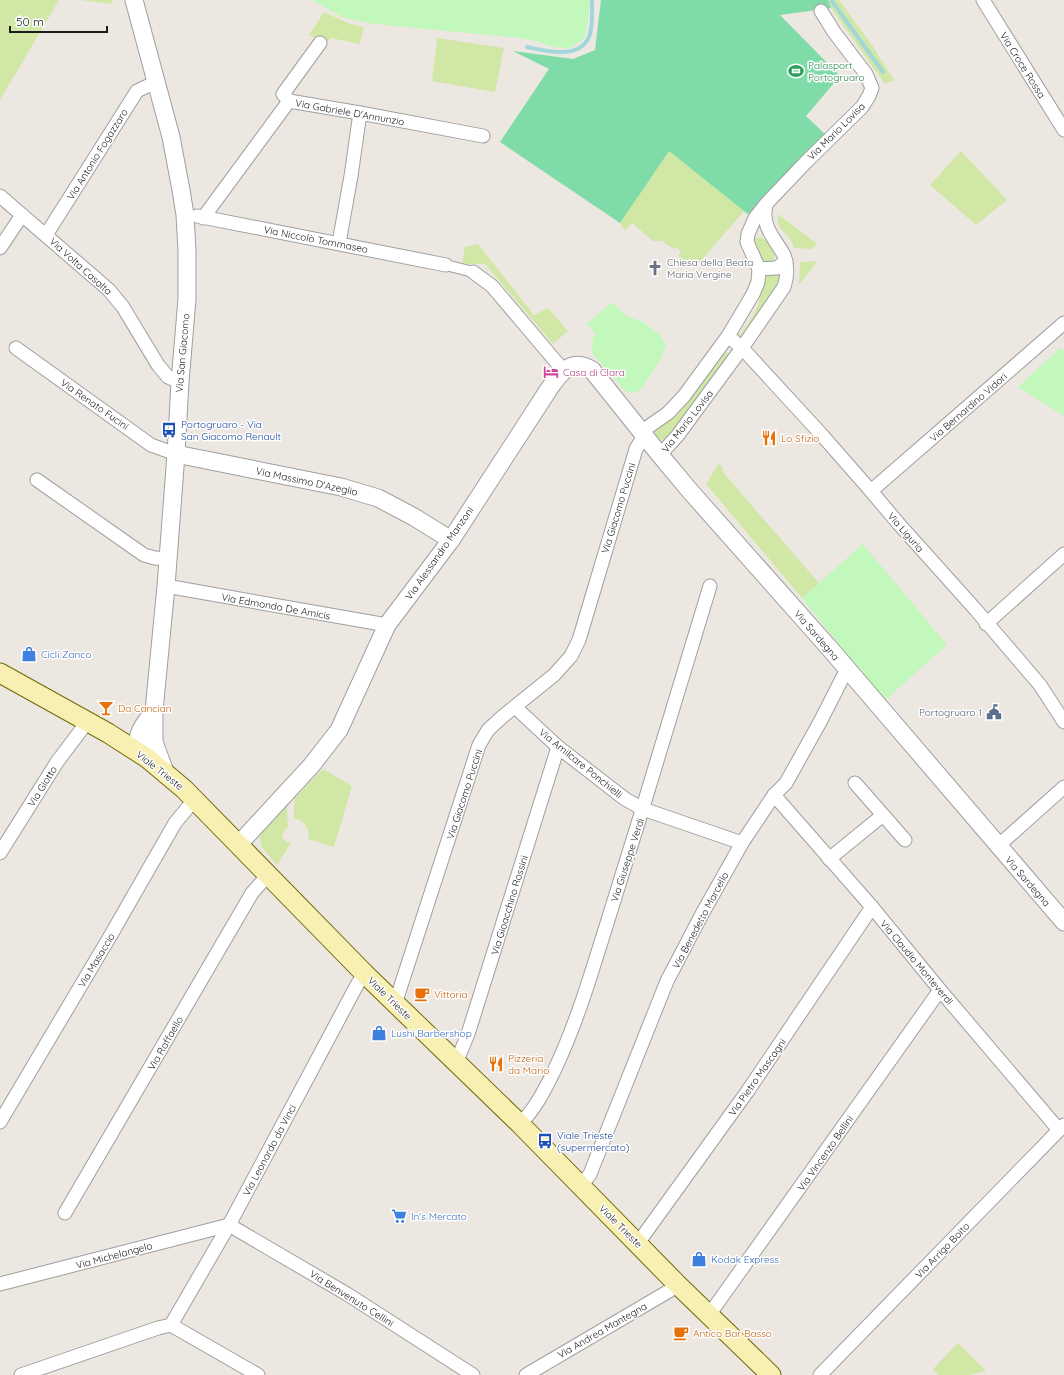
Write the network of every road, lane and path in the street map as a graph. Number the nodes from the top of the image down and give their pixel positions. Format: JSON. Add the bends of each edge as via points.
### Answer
{"nodes":[{"id":1,"x":134,"y":0,"type":"edge"},
{"id":2,"x":983,"y":0,"type":"edge"},
{"id":3,"x":822,"y":11,"type":"dead end"},
{"id":4,"x":320,"y":43,"type":"dead end"},
{"id":5,"x":156,"y":82,"type":"junction"},
{"id":6,"x":289,"y":101,"type":"junction"},
{"id":7,"x":360,"y":112,"type":"junction"},
{"id":8,"x":1064,"y":130,"type":"edge"},
{"id":9,"x":483,"y":136,"type":"dead end"},
{"id":10,"x":0,"y":196,"type":"edge"},
{"id":11,"x":766,"y":204,"type":"junction"},
{"id":12,"x":185,"y":214,"type":"junction"},
{"id":13,"x":22,"y":215,"type":"junction"},
{"id":14,"x":203,"y":218,"type":"junction"},
{"id":15,"x":46,"y":235,"type":"junction"},
{"id":16,"x":339,"y":243,"type":"junction"},
{"id":17,"x":0,"y":248,"type":"edge"},
{"id":18,"x":786,"y":261,"type":"junction"},
{"id":19,"x":446,"y":265,"type":"joint"},
{"id":20,"x":759,"y":269,"type":"junction"},
{"id":21,"x":473,"y":272,"type":"joint"},
{"id":22,"x":1064,"y":323,"type":"edge"},
{"id":23,"x":728,"y":336,"type":"junction"},
{"id":24,"x":16,"y":348,"type":"dead end"},
{"id":25,"x":742,"y":348,"type":"junction"},
{"id":26,"x":564,"y":370,"type":"junction"},
{"id":27,"x":180,"y":382,"type":"junction"},
{"id":28,"x":643,"y":434,"type":"junction"},
{"id":29,"x":176,"y":454,"type":"junction"},
{"id":30,"x":660,"y":455,"type":"junction"},
{"id":31,"x":37,"y":480,"type":"dead end"},
{"id":32,"x":871,"y":491,"type":"junction"},
{"id":33,"x":451,"y":540,"type":"junction"},
{"id":34,"x":1064,"y":554,"type":"edge"},
{"id":35,"x":167,"y":559,"type":"junction"},
{"id":36,"x":166,"y":586,"type":"junction"},
{"id":37,"x":710,"y":586,"type":"dead end"},
{"id":38,"x":986,"y":624,"type":"junction"},
{"id":39,"x":387,"y":625,"type":"junction"},
{"id":40,"x":847,"y":669,"type":"junction"},
{"id":41,"x":0,"y":673,"type":"edge"},
{"id":42,"x":515,"y":707,"type":"junction"},
{"id":43,"x":154,"y":711,"type":"junction"},
{"id":44,"x":88,"y":721,"type":"junction"},
{"id":45,"x":1064,"y":722,"type":"edge"},
{"id":46,"x":140,"y":732,"type":"junction"},
{"id":47,"x":108,"y":733,"type":"junction"},
{"id":48,"x":558,"y":747,"type":"junction"},
{"id":49,"x":150,"y":750,"type":"junction"},
{"id":50,"x":855,"y":783,"type":"dead end"},
{"id":51,"x":1064,"y":787,"type":"edge"},
{"id":52,"x":774,"y":795,"type":"junction"},
{"id":53,"x":195,"y":799,"type":"junction"},
{"id":54,"x":643,"y":809,"type":"junction"},
{"id":55,"x":883,"y":815,"type":"junction"},
{"id":56,"x":905,"y":840,"type":"dead end"},
{"id":57,"x":742,"y":843,"type":"junction"},
{"id":58,"x":239,"y":844,"type":"junction"},
{"id":59,"x":998,"y":846,"type":"junction"},
{"id":60,"x":0,"y":853,"type":"edge"},
{"id":61,"x":830,"y":859,"type":"junction"},
{"id":62,"x":268,"y":875,"type":"junction"},
{"id":63,"x":872,"y":907,"type":"junction"},
{"id":64,"x":1064,"y":922,"type":"edge"},
{"id":65,"x":365,"y":974,"type":"junction"},
{"id":66,"x":940,"y":990,"type":"junction"},
{"id":67,"x":396,"y":1004,"type":"junction"},
{"id":68,"x":456,"y":1063,"type":"junction"},
{"id":69,"x":0,"y":1122,"type":"edge"},
{"id":70,"x":520,"y":1124,"type":"junction"},
{"id":71,"x":1062,"y":1127,"type":"edge"},
{"id":72,"x":581,"y":1186,"type":"junction"},
{"id":73,"x":65,"y":1213,"type":"dead end"},
{"id":74,"x":229,"y":1225,"type":"junction"},
{"id":75,"x":638,"y":1243,"type":"junction"},
{"id":76,"x":0,"y":1284,"type":"edge"},
{"id":77,"x":677,"y":1284,"type":"junction"},
{"id":78,"x":709,"y":1315,"type":"junction"},
{"id":79,"x":171,"y":1325,"type":"junction"},
{"id":80,"x":21,"y":1375,"type":"edge"},
{"id":81,"x":258,"y":1375,"type":"edge"},
{"id":82,"x":474,"y":1375,"type":"edge"},
{"id":83,"x":526,"y":1375,"type":"edge"},
{"id":84,"x":771,"y":1375,"type":"edge"},
{"id":85,"x":820,"y":1375,"type":"edge"}],
"edges":[{"from":1,"to":5,"type":"street","name":"Via San Giacomo"},
{"from":2,"to":8,"type":"street","name":"Via Croce Rossa"},
{"from":3,"to":11,"type":"street","name":"Via Mario Lovisa","via":[[834,32],[866,74],[872,88],[862,107]]},
{"from":4,"to":6,"type":"street","via":[[283,94]]},
{"from":5,"to":12,"type":"street","name":"Via San Giacomo","via":[[171,137]]},
{"from":5,"to":15,"type":"street","name":"Via Antonio Fogazzaro","via":[[137,91]]},
{"from":6,"to":7,"type":"street","name":"Via Gabriele D'Annunzio"},
{"from":6,"to":14,"type":"street","name":"Via Gabriele D'Annunzio"},
{"from":7,"to":9,"type":"street","name":"Via Gabriele D'Annunzio"},
{"from":7,"to":16,"type":"street"},
{"from":10,"to":13,"type":"street","name":"Via Volta Casalta"},
{"from":11,"to":18,"type":"street","name":"Via Mario Lovisa","via":[[765,223]]},
{"from":11,"to":20,"type":"street","name":"Via Mario Lovisa","via":[[755,218],[747,242]]},
{"from":12,"to":14,"type":"street","name":"Via Niccolò Tommaseo"},
{"from":12,"to":27,"type":"street","name":"Via San Giacomo","via":[[187,299]]},
{"from":13,"to":15,"type":"street","name":"Via Volta Casalta"},
{"from":13,"to":17,"type":"street"},
{"from":14,"to":16,"type":"street","name":"Via Niccolò Tommaseo"},
{"from":15,"to":27,"type":"street","name":"Via Volta Casalta","via":[[110,290],[158,365],[168,377]]},
{"from":16,"to":19,"type":"street","name":"Via Niccolò Tommaseo"},
{"from":18,"to":20,"type":"street","via":[[776,268]]},
{"from":18,"to":25,"type":"street","name":"Via Mario Lovisa","via":[[788,275],[784,287]]},
{"from":19,"to":21,"type":"street"},
{"from":20,"to":23,"type":"street","name":"Via Mario Lovisa","via":[[758,282],[753,294]]},
{"from":21,"to":26,"type":"street","via":[[492,286]]},
{"from":22,"to":32,"type":"street","name":"Via Bernardino Vidori"},
{"from":23,"to":25,"type":"street"},
{"from":23,"to":28,"type":"street","name":"Via Mario Lovisa","via":[[677,405]]},
{"from":24,"to":29,"type":"street","name":"Via Renato Fucini","via":[[151,445]]},
{"from":25,"to":30,"type":"street","name":"Via Mario Lovisa","via":[[678,435]]},
{"from":25,"to":32,"type":"street","name":"Via Liguria"},
{"from":26,"to":28,"type":"street","name":"Via Sardegna","via":[[585,366],[592,370]]},
{"from":26,"to":33,"type":"street","name":"Via Alessandro Manzoni"},
{"from":27,"to":29,"type":"street","name":"Via San Giacomo"},
{"from":28,"to":30,"type":"street","name":"Via Sardegna"},
{"from":28,"to":42,"type":"street","name":"Via Giacomo Puccini","via":[[636,449],[579,640],[571,656],[554,675]]},
{"from":29,"to":33,"type":"street","name":"Via Massimo D'Azeglio","via":[[341,487],[378,498]]},
{"from":29,"to":35,"type":"street","name":"Via San Giacomo"},
{"from":30,"to":40,"type":"street","name":"Via Sardegna"},
{"from":31,"to":35,"type":"street","via":[[144,555]]},
{"from":32,"to":38,"type":"street","name":"Via Liguria"},
{"from":33,"to":39,"type":"street","name":"Via Alessandro Manzoni"},
{"from":34,"to":38,"type":"street"},
{"from":35,"to":36,"type":"street","name":"Via San Giacomo"},
{"from":36,"to":39,"type":"street","name":"Via Edmondo De Amicis"},
{"from":36,"to":43,"type":"street","name":"Via San Giacomo"},
{"from":37,"to":54,"type":"street","name":"Via Giuseppe Verdi"},
{"from":38,"to":45,"type":"street","name":"Via Liguria","via":[[1040,685]]},
{"from":39,"to":58,"type":"street","name":"Via Alessandro Manzoni","via":[[339,730],[311,766]]},
{"from":40,"to":52,"type":"street","name":"Via Benedetto Marcello","via":[[786,783]]},
{"from":40,"to":59,"type":"street","name":"Via Sardegna"},
{"from":41,"to":44,"type":"main road","name":"Viale Trieste"},
{"from":42,"to":48,"type":"street","name":"Via Amilcare Ponchielli"},
{"from":42,"to":67,"type":"street","name":"Via Giacomo Puccini","via":[[488,730],[479,745]]},
{"from":43,"to":46,"type":"street","name":"Via San Giacomo"},
{"from":43,"to":49,"type":"street","name":"Via San Giacomo"},
{"from":44,"to":47,"type":"main road","name":"Viale Trieste"},
{"from":44,"to":60,"type":"street","name":"Via Giotto","via":[[57,762]]},
{"from":46,"to":47,"type":"street","via":[[131,735]]},
{"from":46,"to":49,"type":"street","via":[[139,746]]},
{"from":47,"to":49,"type":"main road","name":"Viale Trieste"},
{"from":48,"to":54,"type":"street","name":"Via Amilcare Ponchielli","via":[[613,791]]},
{"from":48,"to":68,"type":"street","name":"Via Gioacchino Rossini","via":[[468,1034]]},
{"from":49,"to":53,"type":"main road","name":"Viale Trieste","via":[[165,772]]},
{"from":50,"to":55,"type":"street"},
{"from":51,"to":59,"type":"street"},
{"from":52,"to":57,"type":"street","name":"Via Benedetto Marcello"},
{"from":52,"to":61,"type":"street","name":"Via Claudio Monteverdi"},
{"from":53,"to":58,"type":"main road","name":"Viale Trieste"},
{"from":53,"to":69,"type":"street","name":"Via Masaccio","via":[[175,823]]},
{"from":54,"to":57,"type":"street","name":"Via Amilcare Ponchielli"},
{"from":54,"to":70,"type":"street","name":"Via Giuseppe Verdi","via":[[579,1010],[562,1054],[532,1112]]},
{"from":55,"to":56,"type":"street"},
{"from":55,"to":61,"type":"street"},
{"from":57,"to":72,"type":"street","name":"Via Benedetto Marcello","via":[[667,981],[590,1174]]},
{"from":58,"to":62,"type":"main road","name":"Viale Trieste"},
{"from":59,"to":64,"type":"street","name":"Via Sardegna"},
{"from":61,"to":63,"type":"street","name":"Via Claudio Monteverdi"},
{"from":62,"to":65,"type":"main road","name":"Viale Trieste"},
{"from":62,"to":73,"type":"street","name":"Via Raffaello","via":[[252,893]]},
{"from":63,"to":66,"type":"street","name":"Via Claudio Monteverdi"},
{"from":63,"to":75,"type":"street","name":"Via Pietro Mascagni","via":[[748,1092]]},
{"from":65,"to":67,"type":"main road","name":"Viale Trieste"},
{"from":65,"to":74,"type":"street","name":"Via Leonardo da Vinci"},
{"from":66,"to":71,"type":"street","name":"Via Claudio Monteverdi"},
{"from":66,"to":78,"type":"street","name":"Via Vincenzo Bellini"},
{"from":67,"to":68,"type":"main road","name":"Viale Trieste"},
{"from":68,"to":70,"type":"main road","name":"Viale Trieste"},
{"from":70,"to":72,"type":"main road","name":"Viale Trieste"},
{"from":71,"to":85,"type":"street","name":"Via Arrigo Boito"},
{"from":72,"to":75,"type":"main road","name":"Viale Trieste"},
{"from":74,"to":76,"type":"street","name":"Via Michelangelo"},
{"from":74,"to":79,"type":"street","name":"Via Leonardo da Vinci"},
{"from":74,"to":82,"type":"street","name":"Via Benvenuto Cellini","via":[[347,1294]]},
{"from":75,"to":77,"type":"main road","name":"Viale Trieste"},
{"from":77,"to":78,"type":"main road","name":"Viale Trieste"},
{"from":77,"to":83,"type":"street","name":"Via Andrea Mantegna"},
{"from":78,"to":84,"type":"main road","name":"Viale Trieste"},
{"from":79,"to":80,"type":"street"},
{"from":79,"to":81,"type":"street"}]}
